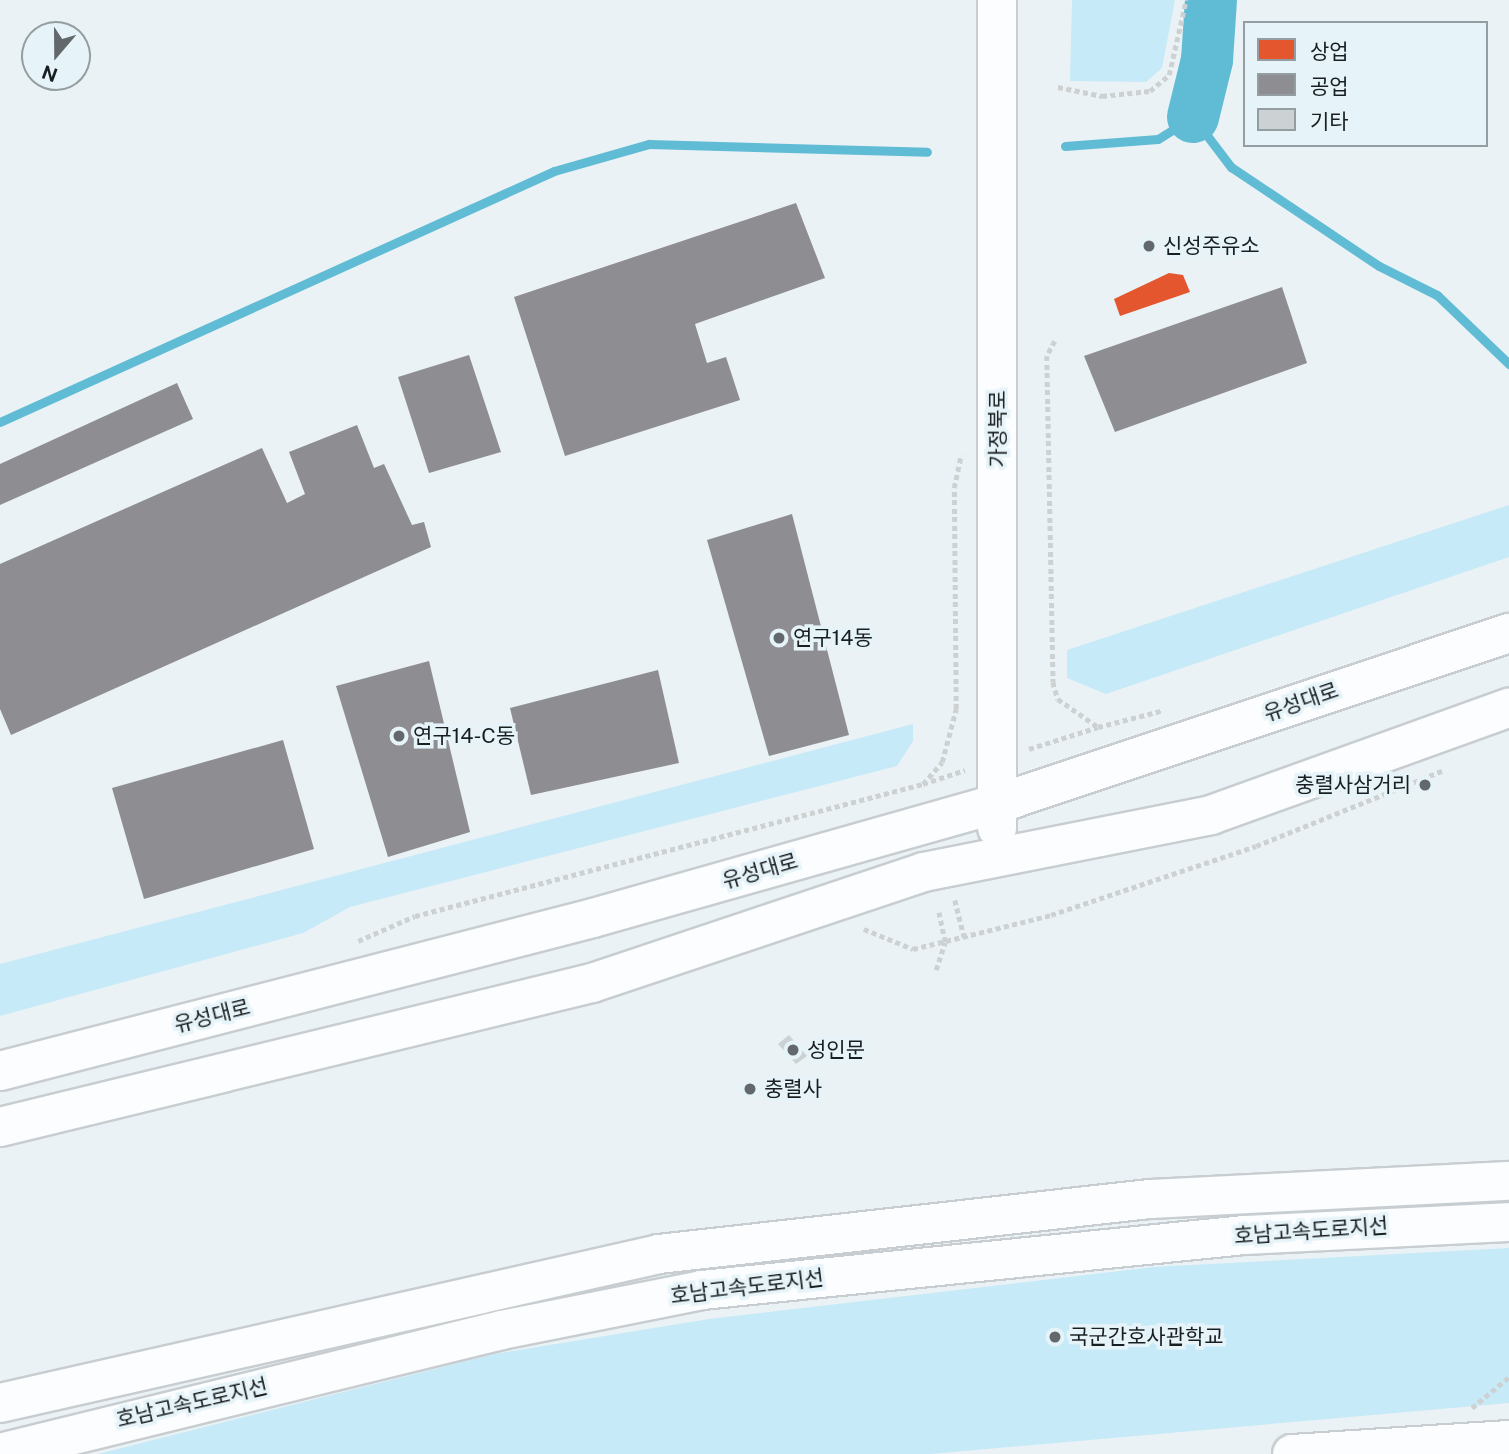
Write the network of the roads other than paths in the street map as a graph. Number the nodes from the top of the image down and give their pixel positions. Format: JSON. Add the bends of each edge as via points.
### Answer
{"nodes":[{"id":1,"x":997,"y":0,"type":"edge"},
{"id":2,"x":1509,"y":633,"type":"edge"},
{"id":3,"x":1509,"y":708,"type":"edge"},
{"id":4,"x":997,"y":804,"type":"junction"},
{"id":5,"x":996,"y":858,"type":"junction"},
{"id":6,"x":0,"y":1071,"type":"edge"},
{"id":7,"x":0,"y":1127,"type":"edge"},
{"id":8,"x":1509,"y":1181,"type":"edge"},
{"id":9,"x":1509,"y":1222,"type":"edge"},
{"id":10,"x":0,"y":1403,"type":"edge"},
{"id":11,"x":1509,"y":1440,"type":"edge"},
{"id":12,"x":0,"y":1453,"type":"edge"},
{"id":13,"x":1292,"y":1454,"type":"edge"}],
"edges":[{"from":1,"to":4,"type":"main road","name":"가정북로"},
{"from":2,"to":4,"type":"main road","name":"유성대로"},
{"from":3,"to":5,"type":"main road","via":[[1211,815]]},
{"from":4,"to":5,"type":"main road","name":"가정북로"},
{"from":4,"to":6,"type":"main road","name":"유성대로","via":[[593,918]]},
{"from":5,"to":7,"type":"main road","via":[[924,872],[592,983]]},
{"from":8,"to":10,"type":"main road","name":"호남고속도로지선","via":[[1150,1199],[659,1254]]},
{"from":9,"to":12,"type":"main road","name":"호남고속도로지선","via":[[1244,1235],[702,1290],[502,1330]]},
{"from":11,"to":13,"type":"main road"}]}
